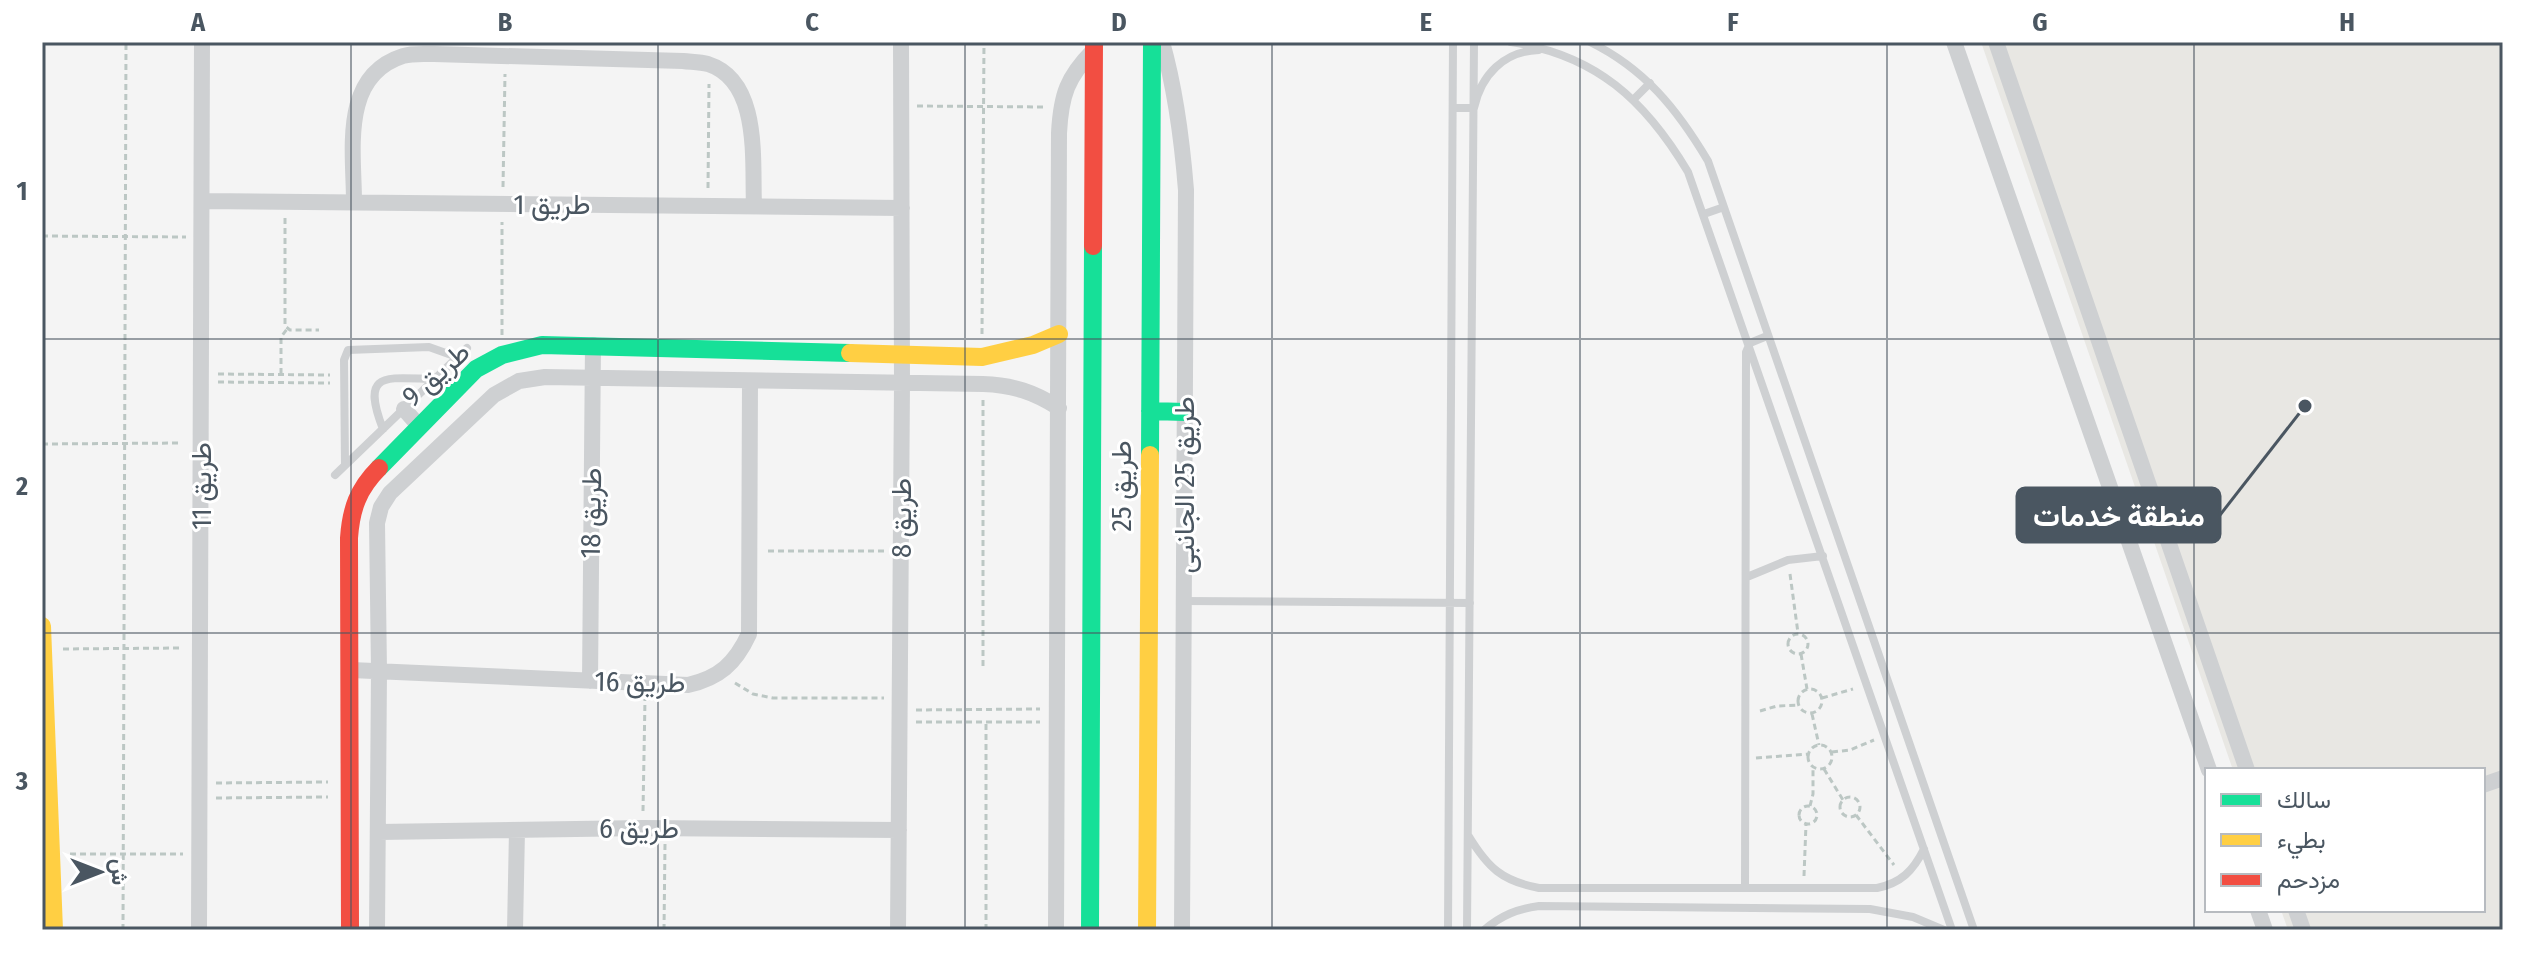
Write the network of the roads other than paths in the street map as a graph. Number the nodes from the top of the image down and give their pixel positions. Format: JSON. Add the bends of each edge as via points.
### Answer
{"nodes":[{"id":1,"x":202,"y":42,"type":"edge"},
{"id":2,"x":901,"y":42,"type":"edge"},
{"id":3,"x":1152,"y":42,"type":"edge"},
{"id":4,"x":1162,"y":42,"type":"edge"},
{"id":5,"x":1453,"y":42,"type":"edge"},
{"id":6,"x":1474,"y":42,"type":"edge"},
{"id":7,"x":1511,"y":42,"type":"edge"},
{"id":8,"x":1590,"y":42,"type":"edge"},
{"id":9,"x":1974,"y":42,"type":"edge"},
{"id":10,"x":1996,"y":42,"type":"edge"},
{"id":11,"x":1954,"y":44,"type":"edge"},
{"id":12,"x":1094,"y":46,"type":"edge"},
{"id":13,"x":1556,"y":53,"type":"junction"},
{"id":14,"x":1650,"y":83,"type":"junction"},
{"id":15,"x":1634,"y":99,"type":"junction"},
{"id":16,"x":1453,"y":108,"type":"junction"},
{"id":17,"x":1474,"y":108,"type":"junction"},
{"id":18,"x":202,"y":201,"type":"junction"},
{"id":19,"x":354,"y":202,"type":"junction"},
{"id":20,"x":754,"y":205,"type":"junction"},
{"id":21,"x":1724,"y":207,"type":"junction"},
{"id":22,"x":902,"y":208,"type":"junction"},
{"id":23,"x":1704,"y":214,"type":"junction"},
{"id":24,"x":1451,"y":324,"type":"junction"},
{"id":25,"x":1472,"y":324,"type":"junction"},
{"id":26,"x":1059,"y":334,"type":"junction"},
{"id":27,"x":1767,"y":336,"type":"junction"},
{"id":28,"x":1750,"y":343,"type":"junction"},
{"id":29,"x":593,"y":345,"type":"junction"},
{"id":30,"x":467,"y":348,"type":"dead end"},
{"id":31,"x":902,"y":356,"type":"junction"},
{"id":32,"x":457,"y":357,"type":"junction"},
{"id":33,"x":593,"y":377,"type":"junction"},
{"id":34,"x":434,"y":379,"type":"junction"},
{"id":35,"x":750,"y":381,"type":"junction"},
{"id":36,"x":902,"y":384,"type":"junction"},
{"id":37,"x":1059,"y":408,"type":"junction"},
{"id":38,"x":404,"y":409,"type":"junction"},
{"id":39,"x":1150,"y":411,"type":"junction"},
{"id":40,"x":1185,"y":412,"type":"junction"},
{"id":41,"x":419,"y":426,"type":"junction"},
{"id":42,"x":383,"y":429,"type":"junction"},
{"id":43,"x":345,"y":465,"type":"junction"},
{"id":44,"x":1451,"y":465,"type":"junction"},
{"id":45,"x":1471,"y":466,"type":"junction"},
{"id":46,"x":1813,"y":468,"type":"junction"},
{"id":47,"x":1795,"y":474,"type":"junction"},
{"id":48,"x":335,"y":475,"type":"dead end"},
{"id":49,"x":1823,"y":556,"type":"junction"},
{"id":50,"x":1747,"y":577,"type":"junction"},
{"id":51,"x":1184,"y":601,"type":"junction"},
{"id":52,"x":1859,"y":601,"type":"junction"},
{"id":53,"x":1450,"y":603,"type":"junction"},
{"id":54,"x":1470,"y":603,"type":"junction"},
{"id":55,"x":1841,"y":607,"type":"junction"},
{"id":56,"x":42,"y":626,"type":"edge"},
{"id":57,"x":43,"y":649,"type":"edge"},
{"id":58,"x":351,"y":670,"type":"junction"},
{"id":59,"x":379,"y":671,"type":"junction"},
{"id":60,"x":590,"y":681,"type":"junction"},
{"id":61,"x":1904,"y":731,"type":"junction"},
{"id":62,"x":1885,"y":736,"type":"junction"},
{"id":63,"x":2208,"y":768,"type":"edge"},
{"id":64,"x":2246,"y":768,"type":"edge"},
{"id":65,"x":1449,"y":811,"type":"junction"},
{"id":66,"x":1468,"y":811,"type":"junction"},
{"id":67,"x":517,"y":830,"type":"junction"},
{"id":68,"x":899,"y":830,"type":"junction"},
{"id":69,"x":379,"y":832,"type":"junction"},
{"id":70,"x":1468,"y":835,"type":"junction"},
{"id":71,"x":1924,"y":849,"type":"junction"},
{"id":72,"x":1952,"y":867,"type":"junction"},
{"id":73,"x":1933,"y":874,"type":"junction"},
{"id":74,"x":1640,"y":888,"type":"junction"},
{"id":75,"x":1745,"y":888,"type":"junction"},
{"id":76,"x":1780,"y":888,"type":"junction"},
{"id":77,"x":1640,"y":907,"type":"junction"},
{"id":78,"x":1780,"y":908,"type":"junction"},
{"id":79,"x":54,"y":930,"type":"edge"},
{"id":80,"x":199,"y":930,"type":"edge"},
{"id":81,"x":350,"y":930,"type":"edge"},
{"id":82,"x":377,"y":930,"type":"edge"},
{"id":83,"x":515,"y":930,"type":"edge"},
{"id":84,"x":898,"y":930,"type":"edge"},
{"id":85,"x":1056,"y":930,"type":"edge"},
{"id":86,"x":1090,"y":930,"type":"edge"},
{"id":87,"x":1147,"y":930,"type":"edge"},
{"id":88,"x":1182,"y":930,"type":"edge"},
{"id":89,"x":1448,"y":930,"type":"edge"},
{"id":90,"x":1467,"y":930,"type":"edge"},
{"id":91,"x":1484,"y":930,"type":"edge"},
{"id":92,"x":1944,"y":930,"type":"edge"},
{"id":93,"x":1952,"y":930,"type":"edge"},
{"id":94,"x":1974,"y":930,"type":"edge"}],
"edges":[{"from":1,"to":18,"type":"street","name":"طريق 11"},
{"from":2,"to":22,"type":"street","name":"طريق 8"},
{"from":3,"to":39,"type":"street","name":"طريق 25"},
{"from":4,"to":40,"type":"street","name":"طريق 25 الجانبى","via":[[1181,129],[1186,190]]},
{"from":5,"to":16,"type":"lane"},
{"from":6,"to":17,"type":"lane"},
{"from":7,"to":13,"type":"lane"},
{"from":8,"to":14,"type":"lane"},
{"from":9,"to":11,"type":"street"},
{"from":10,"to":64,"type":"street"},
{"from":11,"to":63,"type":"street"},
{"from":12,"to":26,"type":"street","via":[[1077,66],[1060,108]]},
{"from":12,"to":86,"type":"street","name":"طريق 25"},
{"from":13,"to":15,"type":"lane","via":[[1605,77]]},
{"from":13,"to":17,"type":"lane","via":[[1530,51],[1506,59],[1481,86]]},
{"from":14,"to":15,"type":"lane"},
{"from":14,"to":21,"type":"lane","via":[[1683,119],[1708,161]]},
{"from":15,"to":23,"type":"lane","via":[[1665,133]]},
{"from":16,"to":17,"type":"lane"},
{"from":16,"to":24,"type":"lane"},
{"from":17,"to":25,"type":"lane"},
{"from":18,"to":19,"type":"street","name":"طريق 1"},
{"from":18,"to":80,"type":"street","name":"طريق 11"},
{"from":19,"to":20,"type":"street","name":"طريق 1"},
{"from":19,"to":20,"type":"street","via":[[354,114],[361,88],[380,67],[404,55],[709,64],[730,77],[744,97]]},
{"from":20,"to":22,"type":"street","name":"طريق 1"},
{"from":21,"to":23,"type":"lane"},
{"from":21,"to":27,"type":"lane"},
{"from":22,"to":31,"type":"street","name":"طريق 8"},
{"from":23,"to":28,"type":"lane"},
{"from":24,"to":25,"type":"lane"},
{"from":24,"to":44,"type":"lane"},
{"from":25,"to":45,"type":"lane"},
{"from":26,"to":31,"type":"street","name":"طريق 9","via":[[982,357]]},
{"from":26,"to":37,"type":"street"},
{"from":27,"to":28,"type":"lane"},
{"from":27,"to":46,"type":"lane"},
{"from":28,"to":47,"type":"lane"},
{"from":28,"to":50,"type":"lane"},
{"from":29,"to":31,"type":"street","name":"طريق 9"},
{"from":29,"to":33,"type":"street","name":"طريق 18"},
{"from":29,"to":41,"type":"street","name":"طريق 9","via":[[542,345],[502,355],[476,369]]},
{"from":30,"to":32,"type":"lane"},
{"from":31,"to":36,"type":"street","name":"طريق 8"},
{"from":32,"to":34,"type":"lane"},
{"from":32,"to":43,"type":"lane","via":[[429,347],[354,349],[345,355]]},
{"from":33,"to":35,"type":"street","name":"طريق 9"},
{"from":33,"to":59,"type":"street","name":"طريق 9","via":[[519,381],[494,395],[390,493],[377,523]]},
{"from":33,"to":60,"type":"street","name":"طريق 18"},
{"from":34,"to":38,"type":"lane"},
{"from":34,"to":42,"type":"lane","via":[[380,382],[372,402]]},
{"from":35,"to":36,"type":"street","name":"طريق 9"},
{"from":35,"to":60,"type":"street","name":"طريق 16","via":[[749,634],[739,655],[725,670],[688,685]]},
{"from":36,"to":37,"type":"street","name":"طريق 9","via":[[1008,385],[1036,393]]},
{"from":36,"to":68,"type":"street","name":"طريق 8"},
{"from":37,"to":85,"type":"street"},
{"from":38,"to":41,"type":"street"},
{"from":38,"to":42,"type":"lane"},
{"from":39,"to":40,"type":"street"},
{"from":39,"to":87,"type":"street","name":"طريق 25"},
{"from":40,"to":51,"type":"street","name":"طريق 25 الجانبى"},
{"from":41,"to":58,"type":"street","name":"طريق 9","via":[[368,479],[351,514]]},
{"from":42,"to":43,"type":"lane"},
{"from":43,"to":48,"type":"lane"},
{"from":44,"to":45,"type":"lane"},
{"from":44,"to":53,"type":"lane"},
{"from":45,"to":54,"type":"lane"},
{"from":46,"to":47,"type":"lane"},
{"from":46,"to":52,"type":"lane"},
{"from":47,"to":49,"type":"lane"},
{"from":49,"to":50,"type":"lane","via":[[1788,560]]},
{"from":49,"to":55,"type":"lane"},
{"from":50,"to":75,"type":"lane"},
{"from":51,"to":53,"type":"lane"},
{"from":51,"to":88,"type":"street","name":"طريق 25 الجانبى"},
{"from":52,"to":55,"type":"lane"},
{"from":52,"to":61,"type":"lane"},
{"from":53,"to":54,"type":"lane"},
{"from":53,"to":65,"type":"lane"},
{"from":54,"to":66,"type":"lane"},
{"from":55,"to":62,"type":"lane"},
{"from":56,"to":57,"type":"street"},
{"from":57,"to":79,"type":"street"},
{"from":58,"to":59,"type":"street","name":"طريق 16"},
{"from":58,"to":81,"type":"street","name":"طريق 9"},
{"from":59,"to":60,"type":"street","name":"طريق 16"},
{"from":59,"to":69,"type":"street","name":"طريق 9"},
{"from":61,"to":62,"type":"lane"},
{"from":61,"to":72,"type":"lane"},
{"from":62,"to":71,"type":"lane"},
{"from":65,"to":66,"type":"lane"},
{"from":65,"to":89,"type":"lane"},
{"from":66,"to":70,"type":"lane"},
{"from":67,"to":68,"type":"street","name":"طريق 6"},
{"from":67,"to":69,"type":"street","name":"طريق 6"},
{"from":67,"to":83,"type":"street"},
{"from":68,"to":84,"type":"street","name":"طريق 8"},
{"from":69,"to":82,"type":"street","name":"طريق 9"},
{"from":70,"to":74,"type":"lane","via":[[1497,872],[1517,884]]},
{"from":70,"to":90,"type":"lane"},
{"from":71,"to":73,"type":"lane"},
{"from":71,"to":76,"type":"lane","via":[[1903,878],[1877,888]]},
{"from":72,"to":73,"type":"lane"},
{"from":72,"to":94,"type":"lane"},
{"from":73,"to":93,"type":"lane"},
{"from":74,"to":75,"type":"lane"},
{"from":74,"to":77,"type":"lane"},
{"from":75,"to":76,"type":"lane"},
{"from":76,"to":78,"type":"lane"},
{"from":77,"to":78,"type":"lane"},
{"from":77,"to":91,"type":"lane","via":[[1518,909]]},
{"from":78,"to":92,"type":"lane","via":[[1881,910]]}]}
